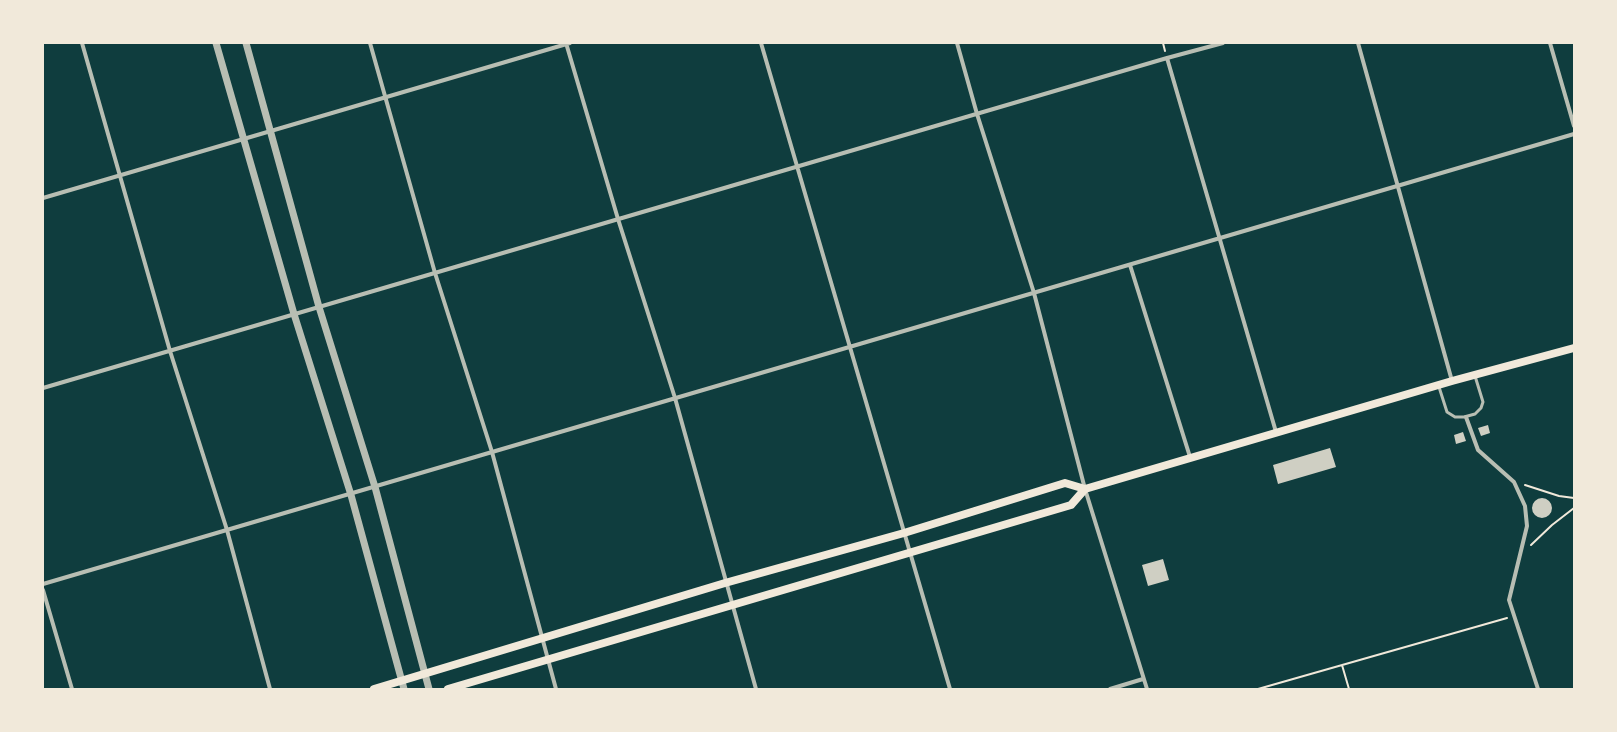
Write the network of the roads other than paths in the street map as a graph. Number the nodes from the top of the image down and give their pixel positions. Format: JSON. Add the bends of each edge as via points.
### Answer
{"nodes":[{"id":1,"x":82,"y":43,"type":"edge"},
{"id":2,"x":216,"y":43,"type":"edge"},
{"id":3,"x":246,"y":43,"type":"edge"},
{"id":4,"x":370,"y":43,"type":"edge"},
{"id":5,"x":567,"y":43,"type":"edge"},
{"id":6,"x":761,"y":43,"type":"edge"},
{"id":7,"x":957,"y":43,"type":"edge"},
{"id":8,"x":1223,"y":43,"type":"edge"},
{"id":9,"x":1358,"y":43,"type":"edge"},
{"id":10,"x":1550,"y":43,"type":"edge"},
{"id":11,"x":1167,"y":58,"type":"junction"},
{"id":12,"x":386,"y":97,"type":"junction"},
{"id":13,"x":977,"y":114,"type":"junction"},
{"id":14,"x":1574,"y":126,"type":"edge"},
{"id":15,"x":271,"y":131,"type":"junction"},
{"id":16,"x":1574,"y":134,"type":"edge"},
{"id":17,"x":244,"y":139,"type":"junction"},
{"id":18,"x":797,"y":166,"type":"junction"},
{"id":19,"x":120,"y":175,"type":"junction"},
{"id":20,"x":1399,"y":186,"type":"junction"},
{"id":21,"x":43,"y":198,"type":"edge"},
{"id":22,"x":618,"y":219,"type":"junction"},
{"id":23,"x":1220,"y":238,"type":"junction"},
{"id":24,"x":1130,"y":265,"type":"junction"},
{"id":25,"x":435,"y":273,"type":"junction"},
{"id":26,"x":1034,"y":293,"type":"junction"},
{"id":27,"x":319,"y":307,"type":"junction"},
{"id":28,"x":294,"y":314,"type":"junction"},
{"id":29,"x":850,"y":347,"type":"junction"},
{"id":30,"x":1574,"y":348,"type":"edge"},
{"id":31,"x":170,"y":351,"type":"junction"},
{"id":32,"x":1474,"y":375,"type":"junction"},
{"id":33,"x":1452,"y":381,"type":"junction"},
{"id":34,"x":1439,"y":385,"type":"junction"},
{"id":35,"x":43,"y":388,"type":"edge"},
{"id":36,"x":675,"y":398,"type":"junction"},
{"id":37,"x":1466,"y":417,"type":"junction"},
{"id":38,"x":1276,"y":432,"type":"junction"},
{"id":39,"x":492,"y":452,"type":"junction"},
{"id":40,"x":1190,"y":457,"type":"junction"},
{"id":41,"x":375,"y":487,"type":"junction"},
{"id":42,"x":1085,"y":489,"type":"junction"},
{"id":43,"x":351,"y":495,"type":"junction"},
{"id":44,"x":227,"y":530,"type":"junction"},
{"id":45,"x":904,"y":533,"type":"junction"},
{"id":46,"x":911,"y":553,"type":"junction"},
{"id":47,"x":725,"y":583,"type":"junction"},
{"id":48,"x":43,"y":584,"type":"edge"},
{"id":49,"x":43,"y":590,"type":"edge"},
{"id":50,"x":732,"y":606,"type":"junction"},
{"id":51,"x":541,"y":638,"type":"junction"},
{"id":52,"x":548,"y":660,"type":"junction"},
{"id":53,"x":424,"y":674,"type":"junction"},
{"id":54,"x":402,"y":680,"type":"junction"},
{"id":55,"x":1144,"y":680,"type":"junction"},
{"id":56,"x":72,"y":689,"type":"edge"},
{"id":57,"x":270,"y":689,"type":"edge"},
{"id":58,"x":374,"y":689,"type":"edge"},
{"id":59,"x":404,"y":689,"type":"edge"},
{"id":60,"x":429,"y":689,"type":"edge"},
{"id":61,"x":448,"y":689,"type":"edge"},
{"id":62,"x":556,"y":689,"type":"edge"},
{"id":63,"x":756,"y":689,"type":"edge"},
{"id":64,"x":950,"y":689,"type":"edge"},
{"id":65,"x":1110,"y":689,"type":"edge"},
{"id":66,"x":1147,"y":689,"type":"edge"},
{"id":67,"x":1538,"y":689,"type":"edge"}],
"edges":[{"from":1,"to":19,"type":"street"},
{"from":2,"to":17,"type":"street"},
{"from":3,"to":15,"type":"street"},
{"from":4,"to":12,"type":"street"},
{"from":5,"to":12,"type":"street"},
{"from":5,"to":22,"type":"street"},
{"from":6,"to":18,"type":"street"},
{"from":7,"to":13,"type":"street"},
{"from":8,"to":11,"type":"street"},
{"from":9,"to":20,"type":"street"},
{"from":10,"to":14,"type":"street"},
{"from":11,"to":13,"type":"street"},
{"from":11,"to":23,"type":"street"},
{"from":12,"to":15,"type":"street"},
{"from":12,"to":25,"type":"street"},
{"from":13,"to":18,"type":"street"},
{"from":13,"to":26,"type":"street"},
{"from":15,"to":17,"type":"street"},
{"from":15,"to":27,"type":"street"},
{"from":16,"to":20,"type":"street"},
{"from":17,"to":19,"type":"street"},
{"from":17,"to":28,"type":"street"},
{"from":18,"to":22,"type":"street"},
{"from":18,"to":29,"type":"street"},
{"from":19,"to":21,"type":"street"},
{"from":19,"to":31,"type":"street"},
{"from":20,"to":23,"type":"street"},
{"from":20,"to":33,"type":"street"},
{"from":22,"to":25,"type":"street"},
{"from":22,"to":36,"type":"street"},
{"from":23,"to":24,"type":"street"},
{"from":23,"to":38,"type":"street"},
{"from":24,"to":26,"type":"street"},
{"from":24,"to":40,"type":"street"},
{"from":25,"to":27,"type":"street"},
{"from":25,"to":39,"type":"street"},
{"from":26,"to":29,"type":"street"},
{"from":26,"to":42,"type":"street"},
{"from":27,"to":28,"type":"street"},
{"from":27,"to":41,"type":"street"},
{"from":28,"to":31,"type":"street"},
{"from":28,"to":43,"type":"street"},
{"from":29,"to":36,"type":"street"},
{"from":29,"to":45,"type":"street"},
{"from":30,"to":32,"type":"main road"},
{"from":31,"to":35,"type":"street"},
{"from":31,"to":44,"type":"street"},
{"from":32,"to":33,"type":"main road"},
{"from":32,"to":37,"type":"lane","via":[[1483,402],[1475,414]]},
{"from":33,"to":34,"type":"main road"},
{"from":34,"to":37,"type":"lane","via":[[1447,412],[1455,417]]},
{"from":34,"to":38,"type":"main road"},
{"from":36,"to":39,"type":"street"},
{"from":36,"to":47,"type":"street"},
{"from":37,"to":67,"type":"street","via":[[1478,450],[1514,482],[1525,506],[1527,526],[1508,600]]},
{"from":38,"to":40,"type":"main road"},
{"from":39,"to":41,"type":"street"},
{"from":39,"to":51,"type":"street"},
{"from":40,"to":42,"type":"main road"},
{"from":41,"to":43,"type":"street"},
{"from":41,"to":53,"type":"street"},
{"from":42,"to":45,"type":"main road","via":[[1065,483]]},
{"from":42,"to":46,"type":"main road","via":[[1071,505]]},
{"from":42,"to":55,"type":"street"},
{"from":43,"to":44,"type":"street"},
{"from":43,"to":54,"type":"street"},
{"from":44,"to":48,"type":"street"},
{"from":44,"to":57,"type":"street"},
{"from":45,"to":46,"type":"street"},
{"from":45,"to":47,"type":"main road"},
{"from":46,"to":50,"type":"main road"},
{"from":46,"to":64,"type":"street"},
{"from":47,"to":50,"type":"street"},
{"from":47,"to":51,"type":"main road"},
{"from":49,"to":56,"type":"street"},
{"from":50,"to":52,"type":"main road"},
{"from":50,"to":63,"type":"street"},
{"from":51,"to":52,"type":"street"},
{"from":51,"to":53,"type":"main road"},
{"from":52,"to":61,"type":"main road"},
{"from":52,"to":62,"type":"street"},
{"from":53,"to":54,"type":"main road"},
{"from":53,"to":60,"type":"street"},
{"from":54,"to":58,"type":"main road"},
{"from":54,"to":59,"type":"street"},
{"from":55,"to":65,"type":"street"},
{"from":55,"to":66,"type":"street"}]}
